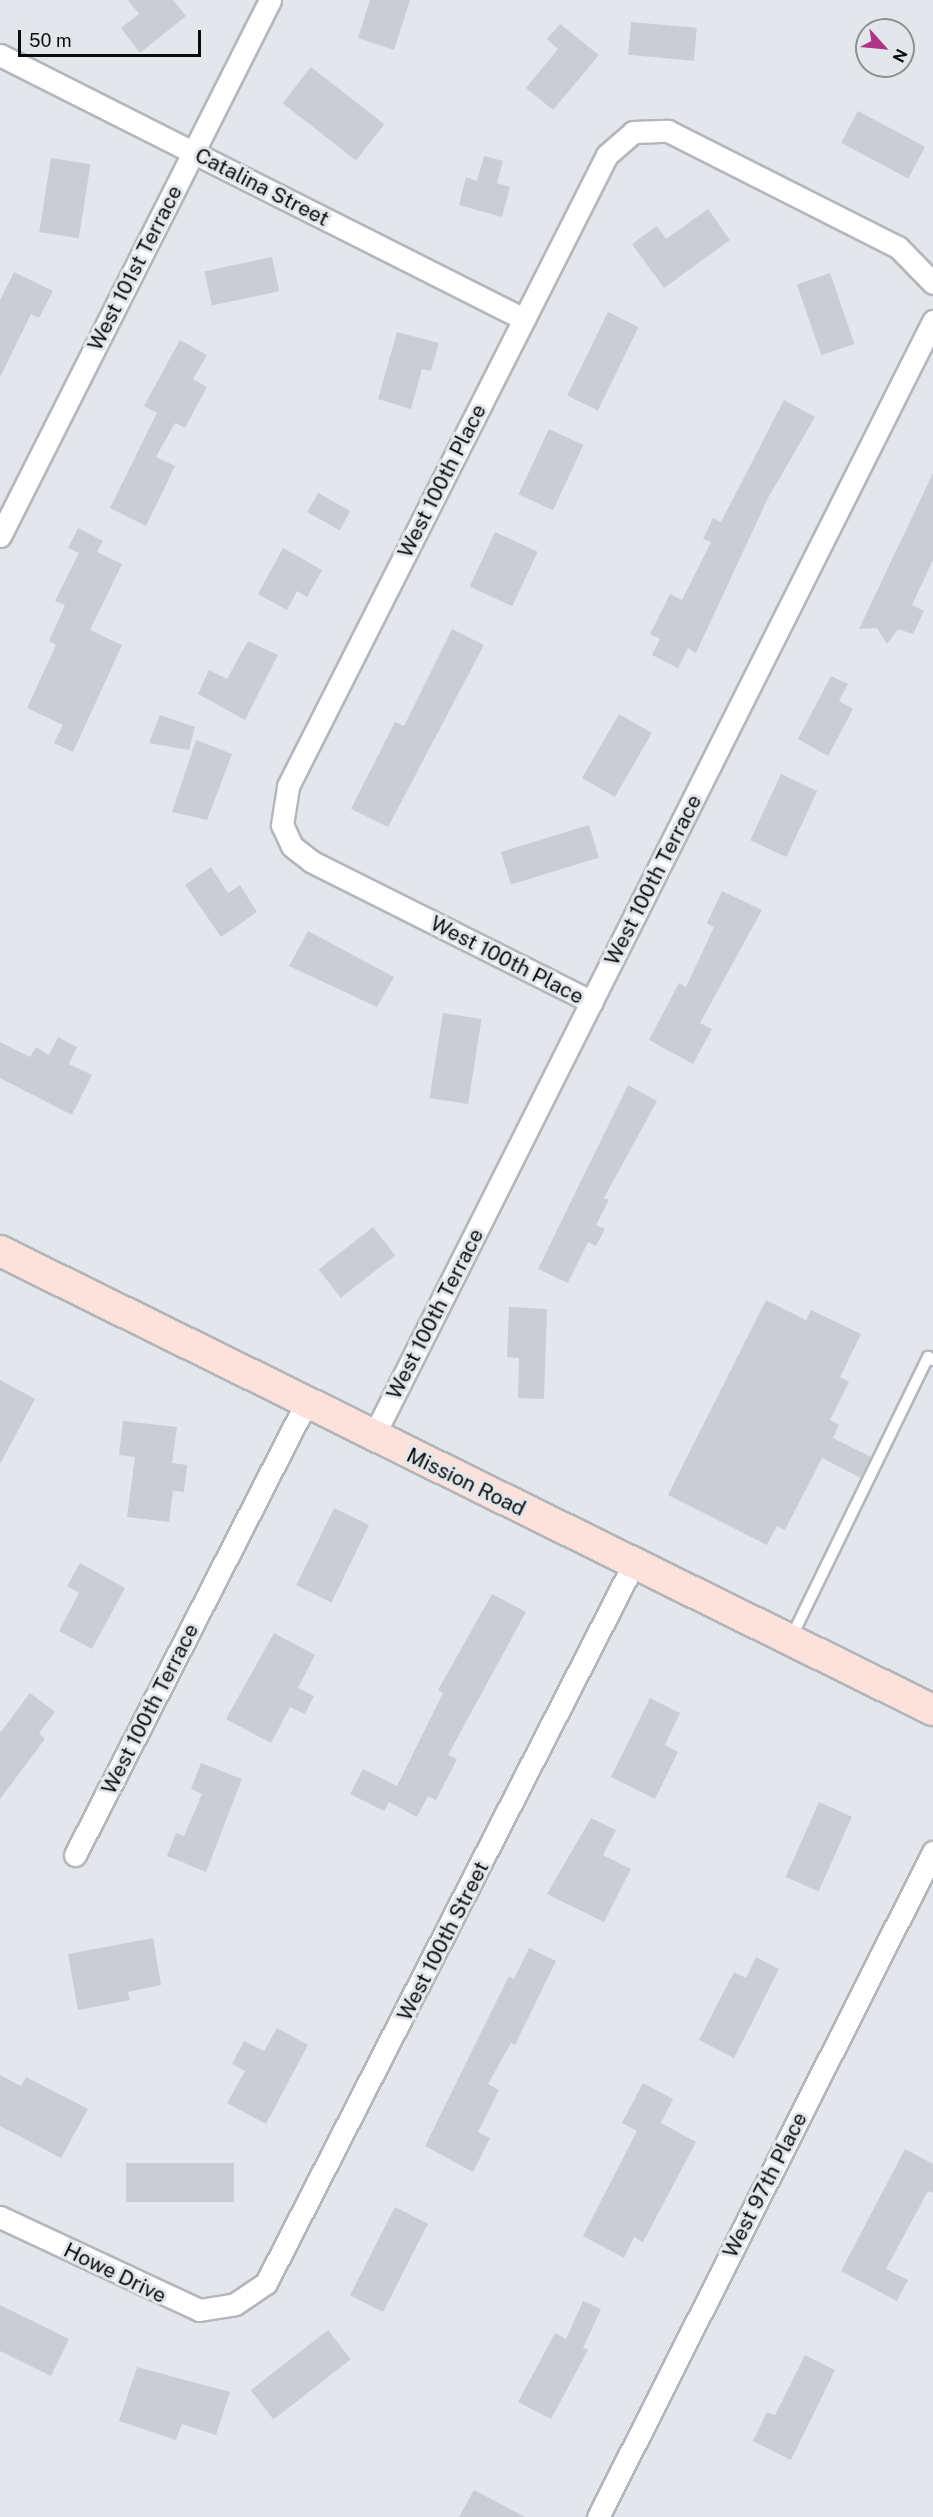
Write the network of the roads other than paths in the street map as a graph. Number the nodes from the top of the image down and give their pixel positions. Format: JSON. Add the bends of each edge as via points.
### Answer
{"nodes":[{"id":1,"x":270,"y":0,"type":"edge"},
{"id":2,"x":0,"y":55,"type":"edge"},
{"id":3,"x":194,"y":152,"type":"junction"},
{"id":4,"x":933,"y":283,"type":"edge"},
{"id":5,"x":524,"y":319,"type":"junction"},
{"id":6,"x":933,"y":321,"type":"edge"},
{"id":7,"x":0,"y":536,"type":"edge"},
{"id":8,"x":592,"y":1002,"type":"junction"},
{"id":9,"x":0,"y":1251,"type":"edge"},
{"id":10,"x":933,"y":1360,"type":"edge"},
{"id":11,"x":306,"y":1403,"type":"junction"},
{"id":12,"x":373,"y":1437,"type":"junction"},
{"id":13,"x":634,"y":1563,"type":"junction"},
{"id":14,"x":790,"y":1640,"type":"junction"},
{"id":15,"x":933,"y":1710,"type":"edge"},
{"id":16,"x":933,"y":1852,"type":"edge"},
{"id":17,"x":75,"y":1855,"type":"dead end"},
{"id":18,"x":0,"y":2217,"type":"edge"},
{"id":19,"x":235,"y":2304,"type":"joint"},
{"id":20,"x":598,"y":2517,"type":"edge"}],
"edges":[{"from":1,"to":3,"type":"street","name":"West 101st Terrace"},
{"from":2,"to":3,"type":"street","name":"Catalina Street"},
{"from":3,"to":5,"type":"street","name":"Catalina Street"},
{"from":3,"to":7,"type":"street","name":"West 101st Terrace"},
{"from":4,"to":5,"type":"street","name":"West 100th Place","via":[[898,247],[877,236],[668,131],[633,132],[607,155]]},
{"from":5,"to":8,"type":"street","name":"West 100th Place","via":[[288,786],[282,825],[292,846],[311,861]]},
{"from":6,"to":8,"type":"street","name":"West 100th Terrace"},
{"from":8,"to":12,"type":"street","name":"West 100th Terrace"},
{"from":9,"to":11,"type":"main road","name":"Mission Road"},
{"from":10,"to":14,"type":"lane","via":[[928,1358]]},
{"from":11,"to":12,"type":"main road","name":"Mission Road"},
{"from":11,"to":17,"type":"street","name":"West 100th Terrace"},
{"from":12,"to":13,"type":"main road","name":"Mission Road"},
{"from":13,"to":14,"type":"main road","name":"Mission Road"},
{"from":13,"to":19,"type":"street","name":"West 100th Street","via":[[284,2256],[267,2283]]},
{"from":14,"to":15,"type":"main road","name":"Mission Road"},
{"from":16,"to":20,"type":"street","name":"West 97th Place"},
{"from":18,"to":19,"type":"street","name":"Howe Drive","via":[[166,2299],[199,2310]]}]}
